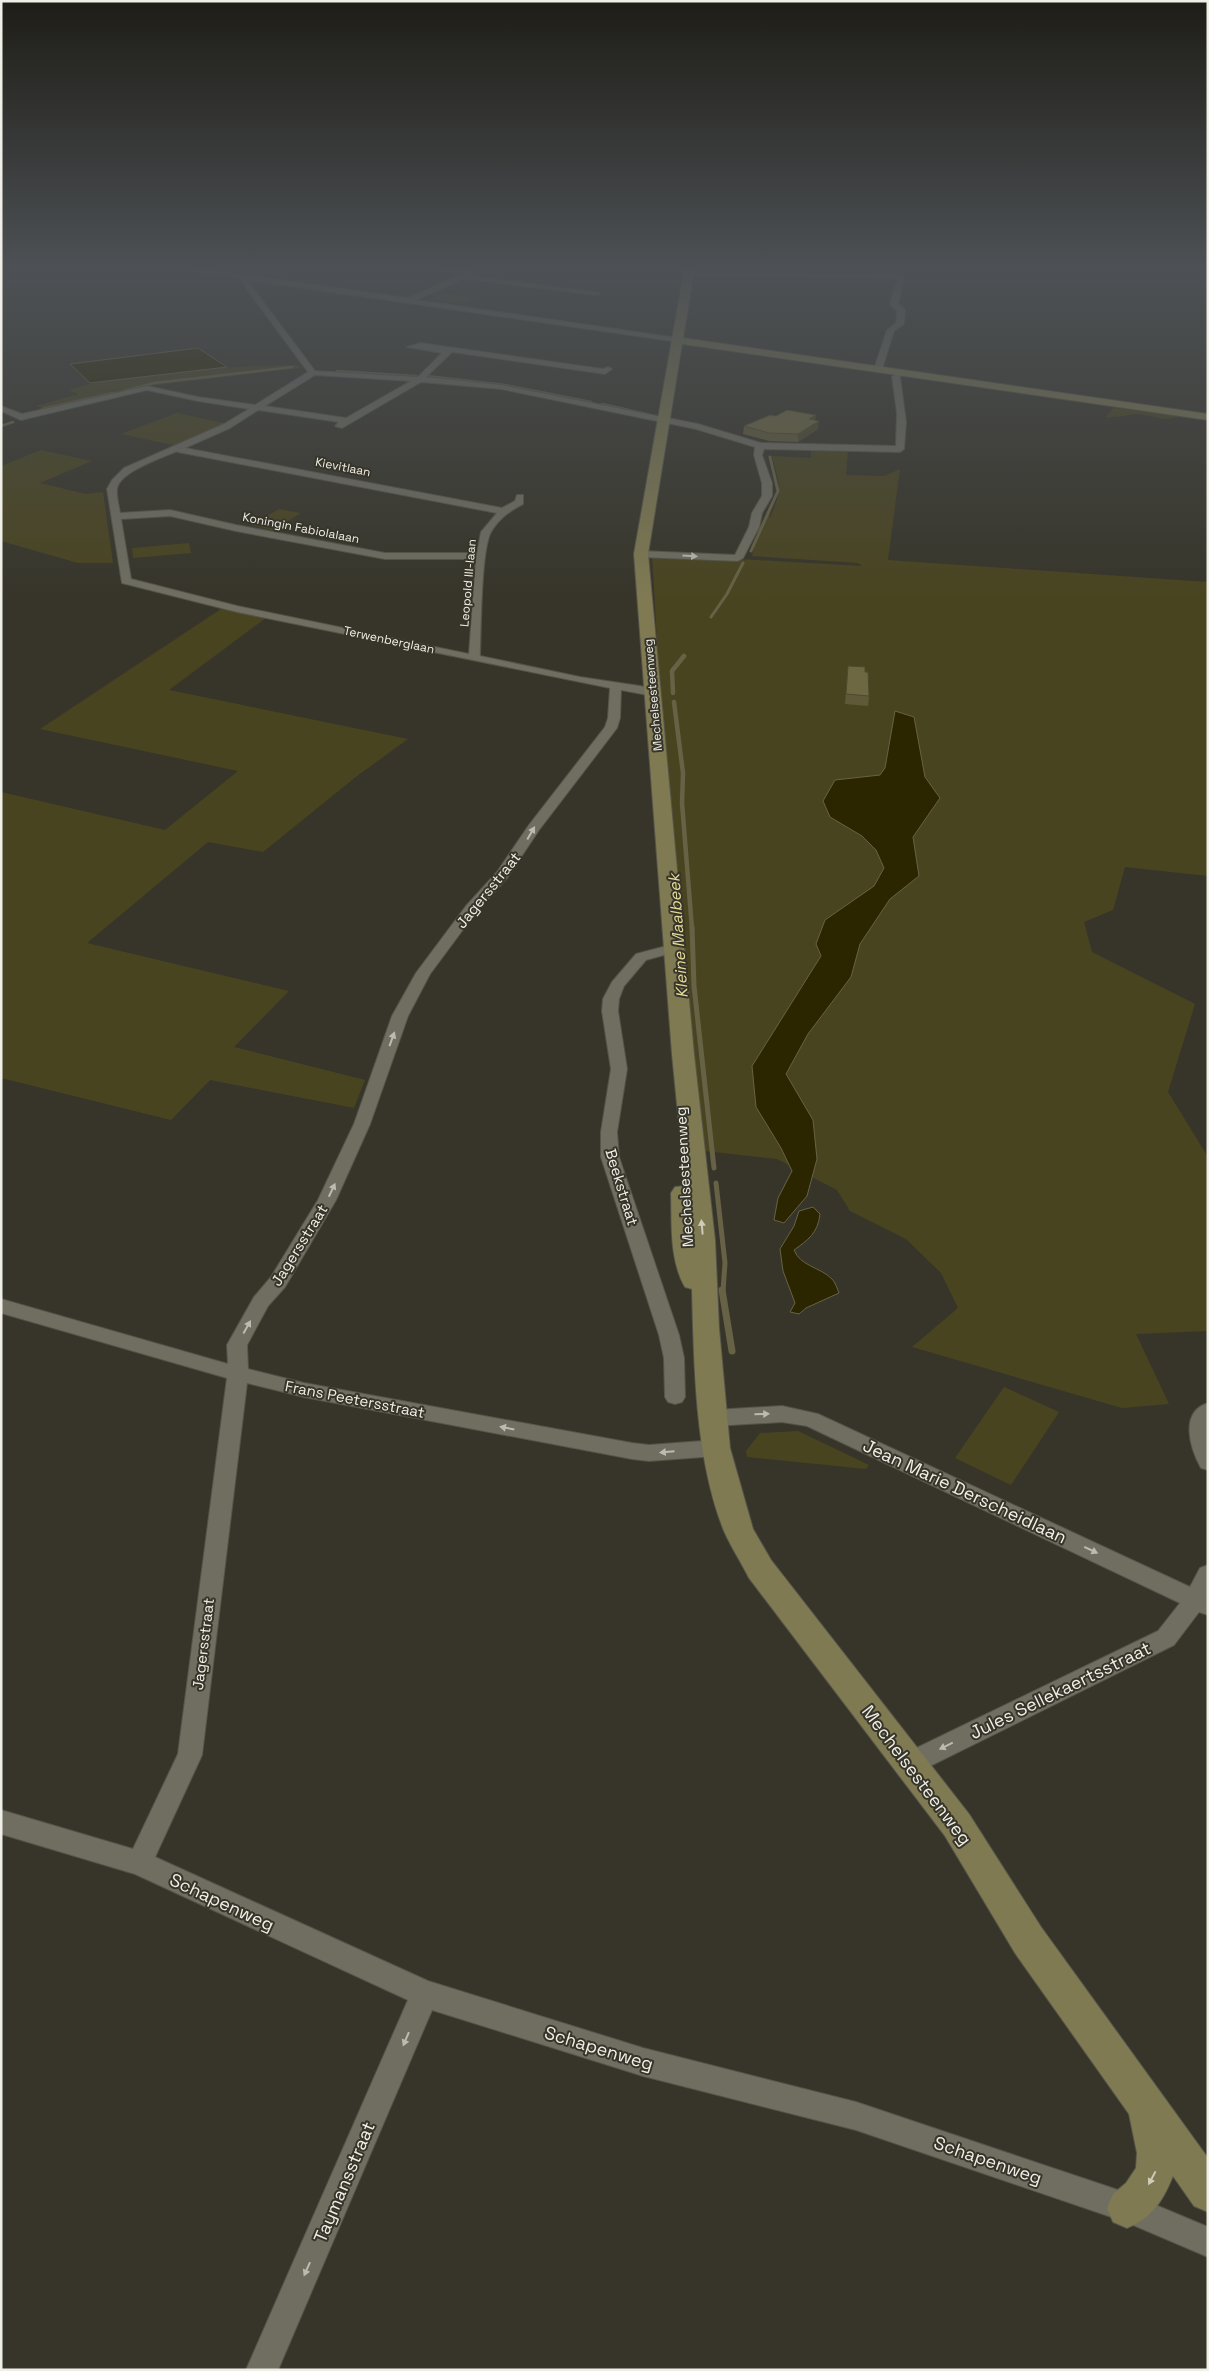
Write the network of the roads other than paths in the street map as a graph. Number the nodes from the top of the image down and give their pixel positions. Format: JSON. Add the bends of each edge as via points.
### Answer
{"nodes":[{"id":1,"x":307,"y":377,"type":"edge"},
{"id":2,"x":422,"y":377,"type":"edge"},
{"id":3,"x":428,"y":377,"type":"edge"},
{"id":4,"x":672,"y":377,"type":"edge"},
{"id":5,"x":896,"y":377,"type":"edge"},
{"id":6,"x":930,"y":377,"type":"edge"},
{"id":7,"x":1,"y":408,"type":"edge"},
{"id":8,"x":254,"y":408,"type":"junction"},
{"id":9,"x":1208,"y":418,"type":"edge"},
{"id":10,"x":664,"y":420,"type":"junction"},
{"id":11,"x":760,"y":446,"type":"junction"},
{"id":12,"x":178,"y":449,"type":"junction"},
{"id":13,"x":520,"y":497,"type":"dead end"},
{"id":14,"x":503,"y":511,"type":"junction"},
{"id":15,"x":118,"y":516,"type":"junction"},
{"id":16,"x":642,"y":554,"type":"junction"},
{"id":17,"x":481,"y":556,"type":"junction"},
{"id":18,"x":474,"y":658,"type":"junction"},
{"id":19,"x":616,"y":687,"type":"junction"},
{"id":20,"x":653,"y":692,"type":"junction"},
{"id":21,"x":674,"y":948,"type":"junction"},
{"id":22,"x":1,"y":1306,"type":"edge"},
{"id":23,"x":238,"y":1374,"type":"junction"},
{"id":24,"x":676,"y":1397,"type":"dead end"},
{"id":25,"x":1204,"y":1414,"type":"edge"},
{"id":26,"x":715,"y":1433,"type":"junction"},
{"id":27,"x":1208,"y":1462,"type":"edge"},
{"id":28,"x":1208,"y":1574,"type":"edge"},
{"id":29,"x":1202,"y":1603,"type":"edge"},
{"id":30,"x":911,"y":1763,"type":"junction"},
{"id":31,"x":1,"y":1822,"type":"edge"},
{"id":32,"x":138,"y":1863,"type":"junction"},
{"id":33,"x":425,"y":1994,"type":"junction"},
{"id":34,"x":1141,"y":2098,"type":"junction"},
{"id":35,"x":1208,"y":2192,"type":"edge"},
{"id":36,"x":1127,"y":2208,"type":"junction"},
{"id":37,"x":1208,"y":2242,"type":"edge"},
{"id":38,"x":262,"y":2370,"type":"edge"}],
"edges":[{"from":1,"to":8,"type":"street"},
{"from":2,"to":8,"type":"street","via":[[343,423]]},
{"from":3,"to":10,"type":"street","via":[[501,387]]},
{"from":4,"to":10,"type":"main road","name":"Mechelsesteenweg"},
{"from":5,"to":11,"type":"street","via":[[903,431],[900,448]]},
{"from":6,"to":9,"type":"main road"},
{"from":7,"to":8,"type":"street","via":[[21,417],[147,388]]},
{"from":8,"to":12,"type":"street","via":[[227,426]]},
{"from":10,"to":11,"type":"street"},
{"from":10,"to":16,"type":"main road","name":"Mechelsesteenweg"},
{"from":16,"to":11,"type":"street","one_way":true,"via":[[738,558],[767,496],[767,483],[758,455]]},
{"from":12,"to":14,"type":"street","name":"Kievitlaan"},
{"from":12,"to":15,"type":"street","via":[[127,470],[115,482],[112,489]]},
{"from":13,"to":14,"type":"street","name":"Leopold III-laan","via":[[520,502]]},
{"from":14,"to":17,"type":"street","name":"Leopold III-laan","via":[[486,532]]},
{"from":15,"to":17,"type":"street","name":"Koningin Fabiolalaan","via":[[170,513],[385,556]]},
{"from":15,"to":18,"type":"street","name":"Terwenberglaan","via":[[126,581],[236,609]]},
{"from":16,"to":20,"type":"main road","name":"Mechelsesteenweg"},
{"from":17,"to":18,"type":"street","name":"Leopold III-laan"},
{"from":18,"to":19,"type":"street","name":"Terwenberglaan"},
{"from":19,"to":20,"type":"street","name":"Terwenberglaan"},
{"from":23,"to":19,"type":"street","name":"Jagersstraat","one_way":true,"via":[[237,1345],[327,1200],[362,1124],[400,1016],[423,973],[611,728],[615,721]]},
{"from":20,"to":21,"type":"main road","name":"Mechelsesteenweg"},
{"from":21,"to":24,"type":"street","name":"Beekstraat","via":[[641,957],[617,986],[611,999],[619,1069],[608,1143],[669,1335]]},
{"from":21,"to":26,"type":"main road","name":"Mechelsesteenweg","via":[[703,1240]]},
{"from":22,"to":23,"type":"street","name":"Frans Peetersstraat"},
{"from":26,"to":23,"type":"street","name":"Frans Peetersstraat","one_way":true,"via":[[649,1453],[632,1451],[304,1390]]},
{"from":23,"to":32,"type":"street","name":"Jagersstraat","via":[[190,1755]]},
{"from":25,"to":27,"type":"street","via":[[1198,1426]]},
{"from":26,"to":29,"type":"street","name":"Jean Marie Derscheidlaan","one_way":true,"via":[[782,1414],[811,1419]]},
{"from":26,"to":30,"type":"main road","name":"Mechelsesteenweg","via":[[721,1476],[734,1516],[760,1569]]},
{"from":28,"to":29,"type":"street","name":"Jules Sellekaertsstraat"},
{"from":29,"to":30,"type":"street","name":"Jules Sellekaertsstraat","one_way":true,"via":[[1166,1638]]},
{"from":30,"to":34,"type":"main road","name":"Mechelsesteenweg","via":[[962,1832],[1028,1940]]},
{"from":31,"to":32,"type":"street","name":"Schapenweg"},
{"from":32,"to":33,"type":"street","name":"Schapenweg"},
{"from":33,"to":36,"type":"street","name":"Schapenweg","via":[[643,2062],[856,2116]]},
{"from":33,"to":38,"type":"street","name":"Taymansstraat","one_way":true},
{"from":34,"to":35,"type":"main road","name":"Mechelsesteenweg"},
{"from":34,"to":36,"type":"main road","one_way":true,"via":[[1157,2150],[1158,2166],[1139,2199]]},
{"from":36,"to":37,"type":"street","name":"Schapenweg"}]}
